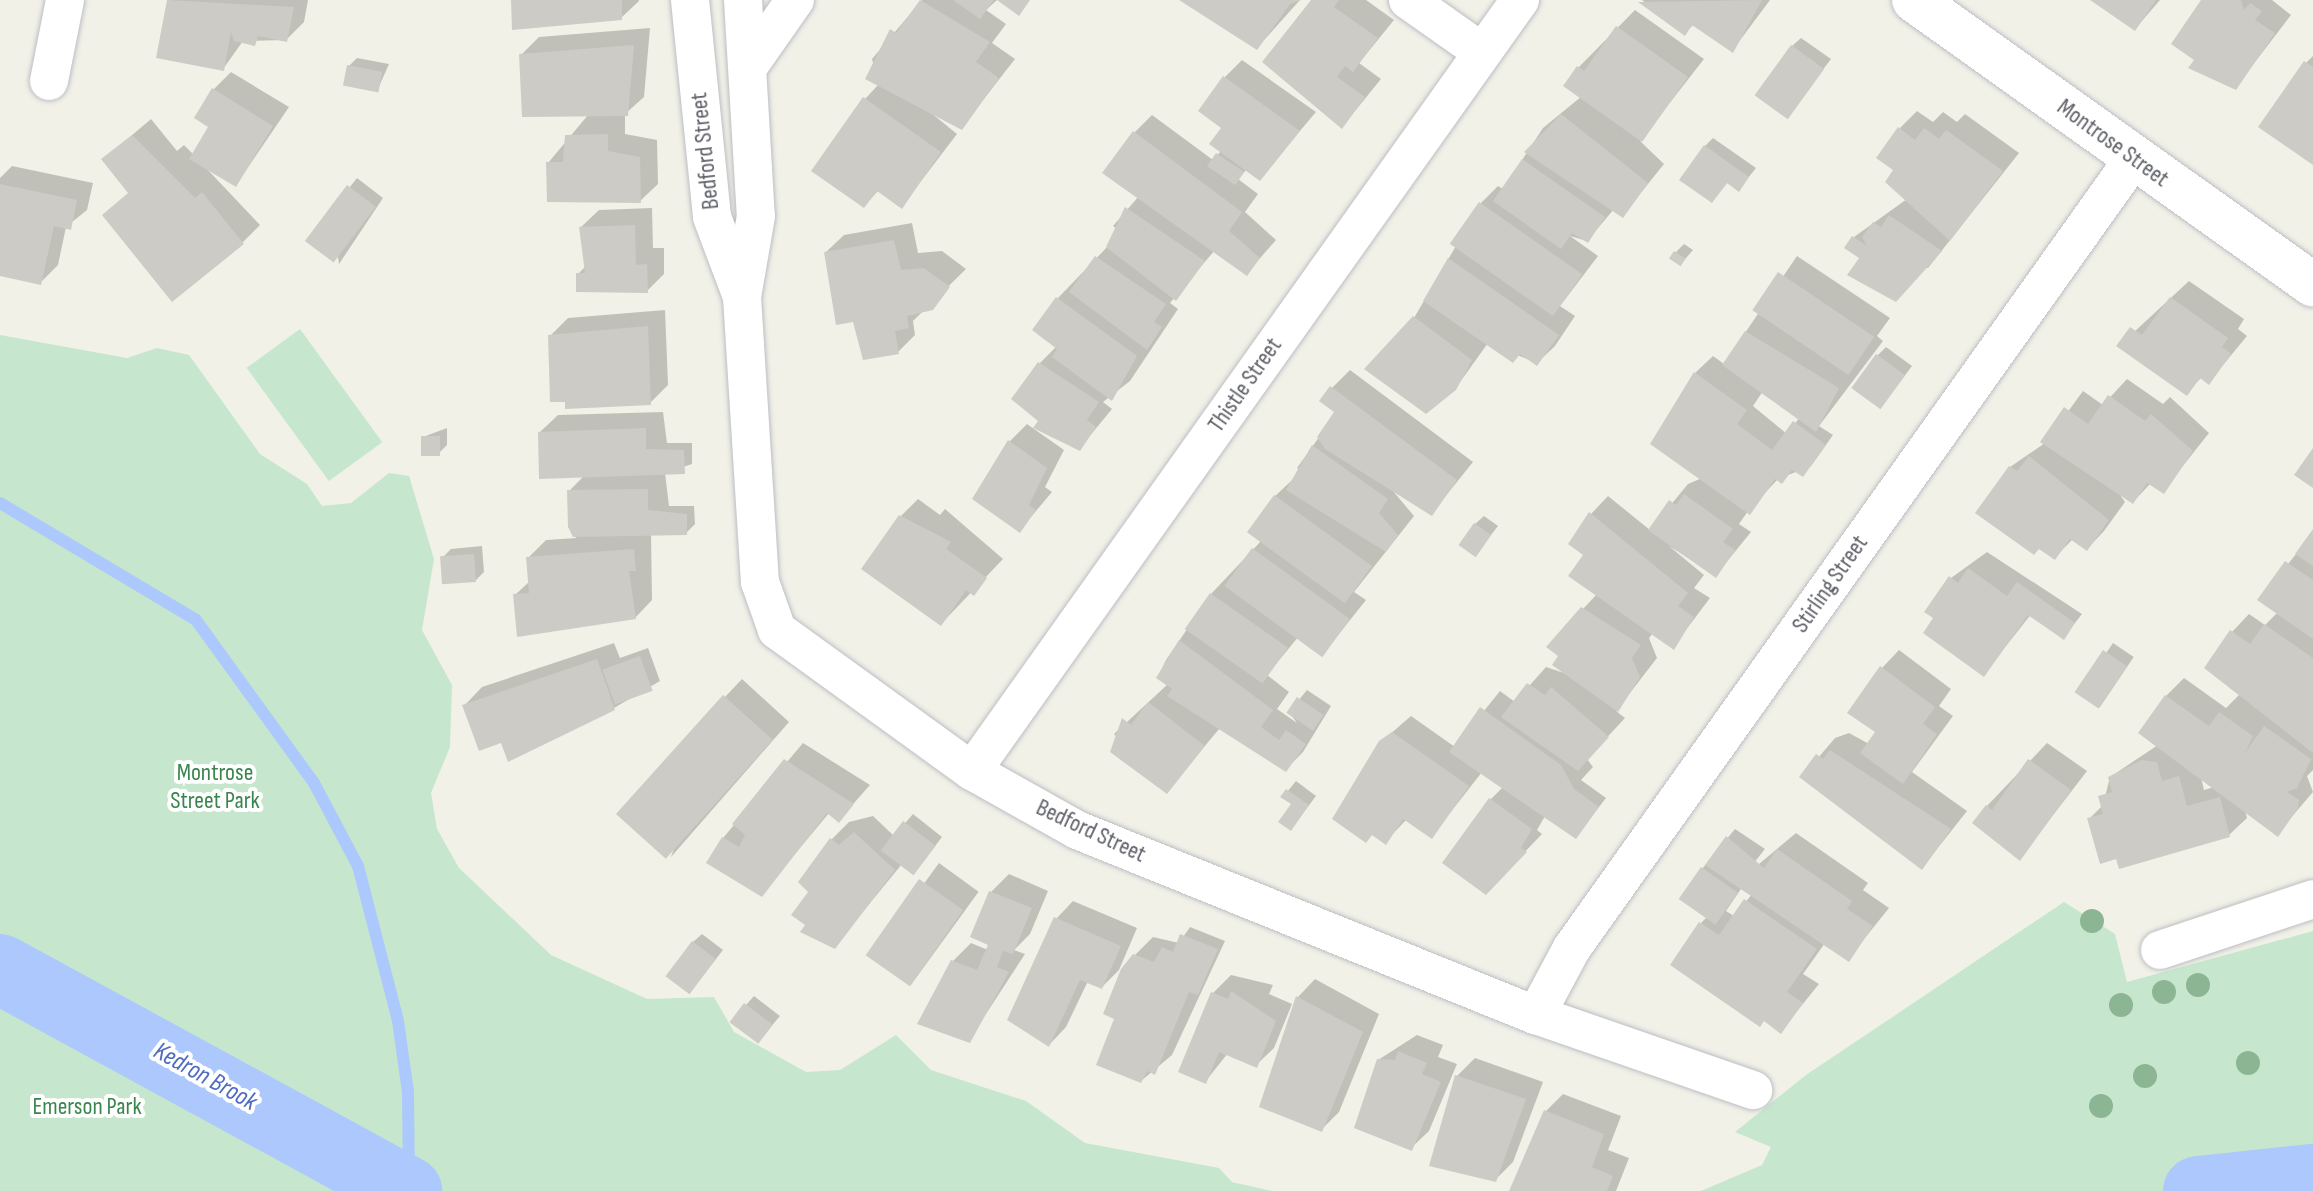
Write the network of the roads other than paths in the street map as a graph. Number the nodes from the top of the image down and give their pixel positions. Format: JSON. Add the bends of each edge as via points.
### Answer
{"nodes":[{"id":1,"x":65,"y":0,"type":"edge"},
{"id":2,"x":690,"y":0,"type":"edge"},
{"id":3,"x":743,"y":0,"type":"edge"},
{"id":4,"x":795,"y":0,"type":"edge"},
{"id":5,"x":1408,"y":0,"type":"edge"},
{"id":6,"x":1520,"y":0,"type":"edge"},
{"id":7,"x":1914,"y":0,"type":"edge"},
{"id":8,"x":1482,"y":52,"type":"junction"},
{"id":9,"x":748,"y":67,"type":"junction"},
{"id":10,"x":49,"y":81,"type":"dead end"},
{"id":11,"x":2134,"y":158,"type":"junction"},
{"id":12,"x":2313,"y":285,"type":"edge"},
{"id":13,"x":742,"y":297,"type":"junction"},
{"id":14,"x":972,"y":771,"type":"junction"},
{"id":15,"x":2313,"y":899,"type":"edge"},
{"id":16,"x":2160,"y":950,"type":"dead end"},
{"id":17,"x":1536,"y":1015,"type":"junction"},
{"id":18,"x":1753,"y":1090,"type":"dead end"}],
"edges":[{"from":1,"to":10,"type":"street"},
{"from":2,"to":13,"type":"street","name":"Bedford Street","via":[[712,217]]},
{"from":3,"to":9,"type":"street","name":"Bedford Street"},
{"from":4,"to":9,"type":"street"},
{"from":5,"to":8,"type":"street"},
{"from":6,"to":8,"type":"street","name":"Thistle Street"},
{"from":7,"to":11,"type":"street","name":"Montrose Street"},
{"from":8,"to":14,"type":"street","name":"Thistle Street"},
{"from":9,"to":13,"type":"street","name":"Bedford Street","via":[[756,216]]},
{"from":11,"to":12,"type":"street","name":"Montrose Street"},
{"from":11,"to":17,"type":"street","name":"Stirling Street","via":[[1572,948]]},
{"from":13,"to":14,"type":"street","name":"Bedford Street","via":[[767,613],[784,636]]},
{"from":14,"to":17,"type":"street","name":"Bedford Street","via":[[1077,830]]},
{"from":15,"to":16,"type":"street"},
{"from":17,"to":18,"type":"street","name":"Bedford Street"}]}
